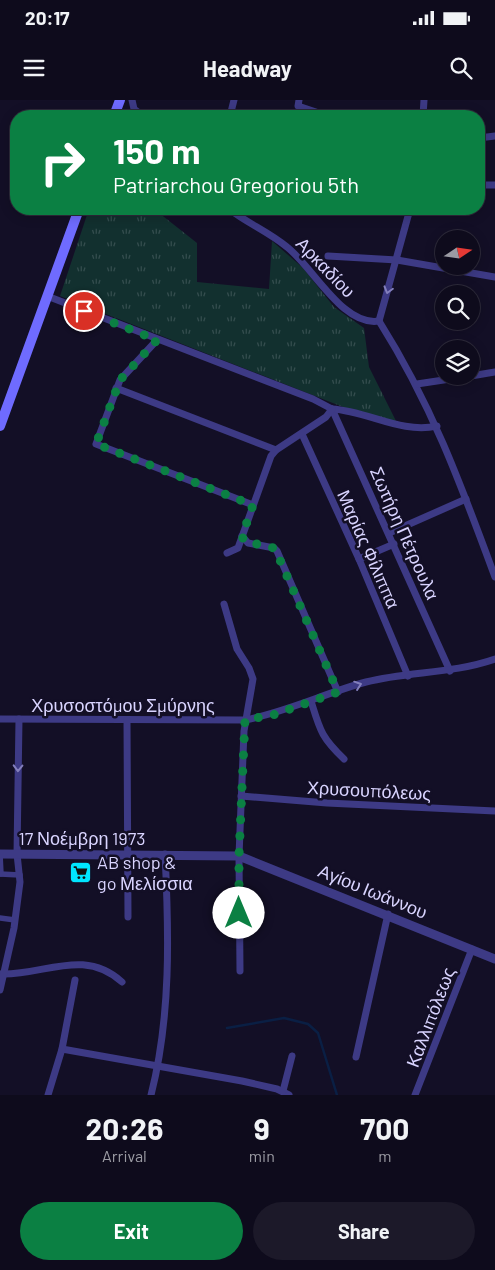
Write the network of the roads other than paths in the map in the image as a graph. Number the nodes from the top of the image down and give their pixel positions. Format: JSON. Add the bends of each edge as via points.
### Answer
{"nodes":[{"id":1,"x":299,"y":103,"type":"edge"},
{"id":2,"x":315,"y":110,"type":"edge"},
{"id":3,"x":78,"y":215,"type":"edge"},
{"id":4,"x":237,"y":215,"type":"edge"},
{"id":5,"x":408,"y":215,"type":"edge"},
{"id":6,"x":328,"y":256,"type":"dead end"},
{"id":7,"x":397,"y":260,"type":"junction"},
{"id":8,"x":495,"y":277,"type":"edge"},
{"id":9,"x":47,"y":296,"type":"junction"},
{"id":10,"x":379,"y":322,"type":"junction"},
{"id":11,"x":157,"y":340,"type":"junction"},
{"id":12,"x":495,"y":372,"type":"edge"},
{"id":13,"x":480,"y":374,"type":"edge"},
{"id":14,"x":435,"y":381,"type":"edge"},
{"id":15,"x":417,"y":384,"type":"junction"},
{"id":16,"x":116,"y":388,"type":"junction"},
{"id":17,"x":332,"y":409,"type":"junction"},
{"id":18,"x":0,"y":426,"type":"edge"},
{"id":19,"x":437,"y":426,"type":"junction"},
{"id":20,"x":302,"y":434,"type":"junction"},
{"id":21,"x":276,"y":450,"type":"junction"},
{"id":22,"x":466,"y":499,"type":"junction"},
{"id":23,"x":253,"y":505,"type":"junction"},
{"id":24,"x":389,"y":533,"type":"junction"},
{"id":25,"x":242,"y":536,"type":"junction"},
{"id":26,"x":394,"y":544,"type":"junction"},
{"id":27,"x":227,"y":553,"type":"dead end"},
{"id":28,"x":359,"y":560,"type":"junction"},
{"id":29,"x":495,"y":577,"type":"edge"},
{"id":30,"x":224,"y":604,"type":"dead end"},
{"id":31,"x":495,"y":659,"type":"edge"},
{"id":32,"x":450,"y":671,"type":"junction"},
{"id":33,"x":408,"y":676,"type":"junction"},
{"id":34,"x":338,"y":692,"type":"junction"},
{"id":35,"x":311,"y":701,"type":"junction"},
{"id":36,"x":0,"y":719,"type":"edge"},
{"id":37,"x":19,"y":719,"type":"junction"},
{"id":38,"x":127,"y":720,"type":"junction"},
{"id":39,"x":245,"y":720,"type":"junction"},
{"id":40,"x":344,"y":758,"type":"dead end"},
{"id":41,"x":241,"y":796,"type":"junction"},
{"id":42,"x":495,"y":811,"type":"edge"},
{"id":43,"x":0,"y":854,"type":"edge"},
{"id":44,"x":17,"y":854,"type":"junction"},
{"id":45,"x":128,"y":854,"type":"junction"},
{"id":46,"x":165,"y":854,"type":"junction"},
{"id":47,"x":239,"y":856,"type":"junction"},
{"id":48,"x":0,"y":874,"type":"edge"},
{"id":49,"x":20,"y":875,"type":"junction"},
{"id":50,"x":388,"y":914,"type":"junction"},
{"id":51,"x":128,"y":917,"type":"dead end"},
{"id":52,"x":0,"y":918,"type":"edge"},
{"id":53,"x":16,"y":920,"type":"junction"},
{"id":54,"x":472,"y":949,"type":"junction"},
{"id":55,"x":495,"y":959,"type":"edge"},
{"id":56,"x":240,"y":970,"type":"dead end"},
{"id":57,"x":2,"y":974,"type":"edge"},
{"id":58,"x":75,"y":980,"type":"dead end"},
{"id":59,"x":122,"y":982,"type":"dead end"},
{"id":60,"x":0,"y":990,"type":"edge"},
{"id":61,"x":62,"y":1048,"type":"junction"},
{"id":62,"x":292,"y":1056,"type":"dead end"},
{"id":63,"x":356,"y":1057,"type":"dead end"},
{"id":64,"x":158,"y":1066,"type":"junction"},
{"id":65,"x":286,"y":1093,"type":"edge"},
{"id":66,"x":48,"y":1095,"type":"edge"},
{"id":67,"x":151,"y":1095,"type":"edge"},
{"id":68,"x":416,"y":1095,"type":"edge"}],
"edges":[{"from":1,"to":2,"type":"street"},
{"from":3,"to":9,"type":"main road"},
{"from":4,"to":10,"type":"street","name":"Αρκαδίου","via":[[300,258],[348,312],[361,320]]},
{"from":5,"to":7,"type":"street"},
{"from":6,"to":7,"type":"street"},
{"from":7,"to":8,"type":"street"},
{"from":7,"to":10,"type":"street","one_way":true},
{"from":9,"to":11,"type":"street"},
{"from":9,"to":18,"type":"main road"},
{"from":10,"to":15,"type":"street"},
{"from":11,"to":16,"type":"street"},
{"from":11,"to":17,"type":"street"},
{"from":12,"to":13,"type":"street"},
{"from":14,"to":15,"type":"street"},
{"from":15,"to":19,"type":"street"},
{"from":16,"to":21,"type":"street"},
{"from":16,"to":23,"type":"street","via":[[96,444]]},
{"from":17,"to":19,"type":"street","via":[[415,429]]},
{"from":17,"to":20,"type":"street"},
{"from":17,"to":24,"type":"street","name":"Σωτήρη Πέτρουλα"},
{"from":19,"to":22,"type":"street"},
{"from":20,"to":21,"type":"street"},
{"from":20,"to":28,"type":"street","name":"Μαρίας Φίλιππα"},
{"from":21,"to":23,"type":"street"},
{"from":22,"to":24,"type":"street"},
{"from":22,"to":29,"type":"street"},
{"from":23,"to":25,"type":"street"},
{"from":24,"to":26,"type":"street","name":"Σωτήρη Πέτρουλα"},
{"from":25,"to":27,"type":"street","via":[[238,548]]},
{"from":25,"to":34,"type":"street","via":[[248,543],[276,551]]},
{"from":26,"to":28,"type":"street"},
{"from":26,"to":32,"type":"street","name":"Σωτήρη Πέτρουλα"},
{"from":28,"to":33,"type":"street","name":"Μαρίας Φίλιππα"},
{"from":30,"to":39,"type":"street","via":[[237,649],[253,679]]},
{"from":31,"to":32,"type":"street","name":"Χρυσοστόμου Σμύρνης"},
{"from":32,"to":33,"type":"street","name":"Χρυσοστόμου Σμύρνης"},
{"from":34,"to":33,"type":"street","name":"Χρυσοστόμου Σμύρνης","one_way":true,"via":[[368,682]]},
{"from":34,"to":35,"type":"street","name":"Χρυσοστόμου Σμύρνης"},
{"from":35,"to":39,"type":"street","name":"Χρυσοστόμου Σμύρνης","via":[[273,715]]},
{"from":35,"to":40,"type":"street","via":[[325,741]]},
{"from":36,"to":37,"type":"street","name":"Χρυσοστόμου Σμύρνης"},
{"from":37,"to":38,"type":"street","name":"Χρυσοστόμου Σμύρνης"},
{"from":37,"to":44,"type":"street","one_way":true},
{"from":38,"to":39,"type":"street","name":"Χρυσοστόμου Σμύρνης"},
{"from":38,"to":45,"type":"street"},
{"from":39,"to":41,"type":"street"},
{"from":41,"to":42,"type":"street","name":"Χρυσουπόλεως"},
{"from":41,"to":47,"type":"street"},
{"from":43,"to":44,"type":"street","name":"17 Νοέμβρη 1973"},
{"from":43,"to":48,"type":"street"},
{"from":44,"to":45,"type":"street","name":"17 Νοέμβρη 1973"},
{"from":44,"to":49,"type":"street"},
{"from":45,"to":46,"type":"street","name":"17 Νοέμβρη 1973"},
{"from":45,"to":51,"type":"street"},
{"from":46,"to":47,"type":"street","name":"17 Νοέμβρη 1973"},
{"from":46,"to":64,"type":"street","via":[[167,997]]},
{"from":47,"to":50,"type":"street","name":"Αγίου Ιωάννου"},
{"from":47,"to":56,"type":"street"},
{"from":48,"to":49,"type":"street"},
{"from":49,"to":53,"type":"street"},
{"from":50,"to":54,"type":"street","name":"Αγίου Ιωάννου"},
{"from":50,"to":63,"type":"street"},
{"from":52,"to":53,"type":"street"},
{"from":53,"to":57,"type":"street"},
{"from":54,"to":55,"type":"street","name":"Αγίου Ιωάννου"},
{"from":54,"to":68,"type":"street","name":"Καλλιπόλεως"},
{"from":57,"to":59,"type":"street","via":[[81,964],[103,969]]},
{"from":57,"to":60,"type":"street"},
{"from":58,"to":61,"type":"street"},
{"from":61,"to":64,"type":"street"},
{"from":61,"to":66,"type":"street"},
{"from":62,"to":65,"type":"street"},
{"from":64,"to":65,"type":"street","via":[[242,1081]]},
{"from":64,"to":67,"type":"street"}]}
